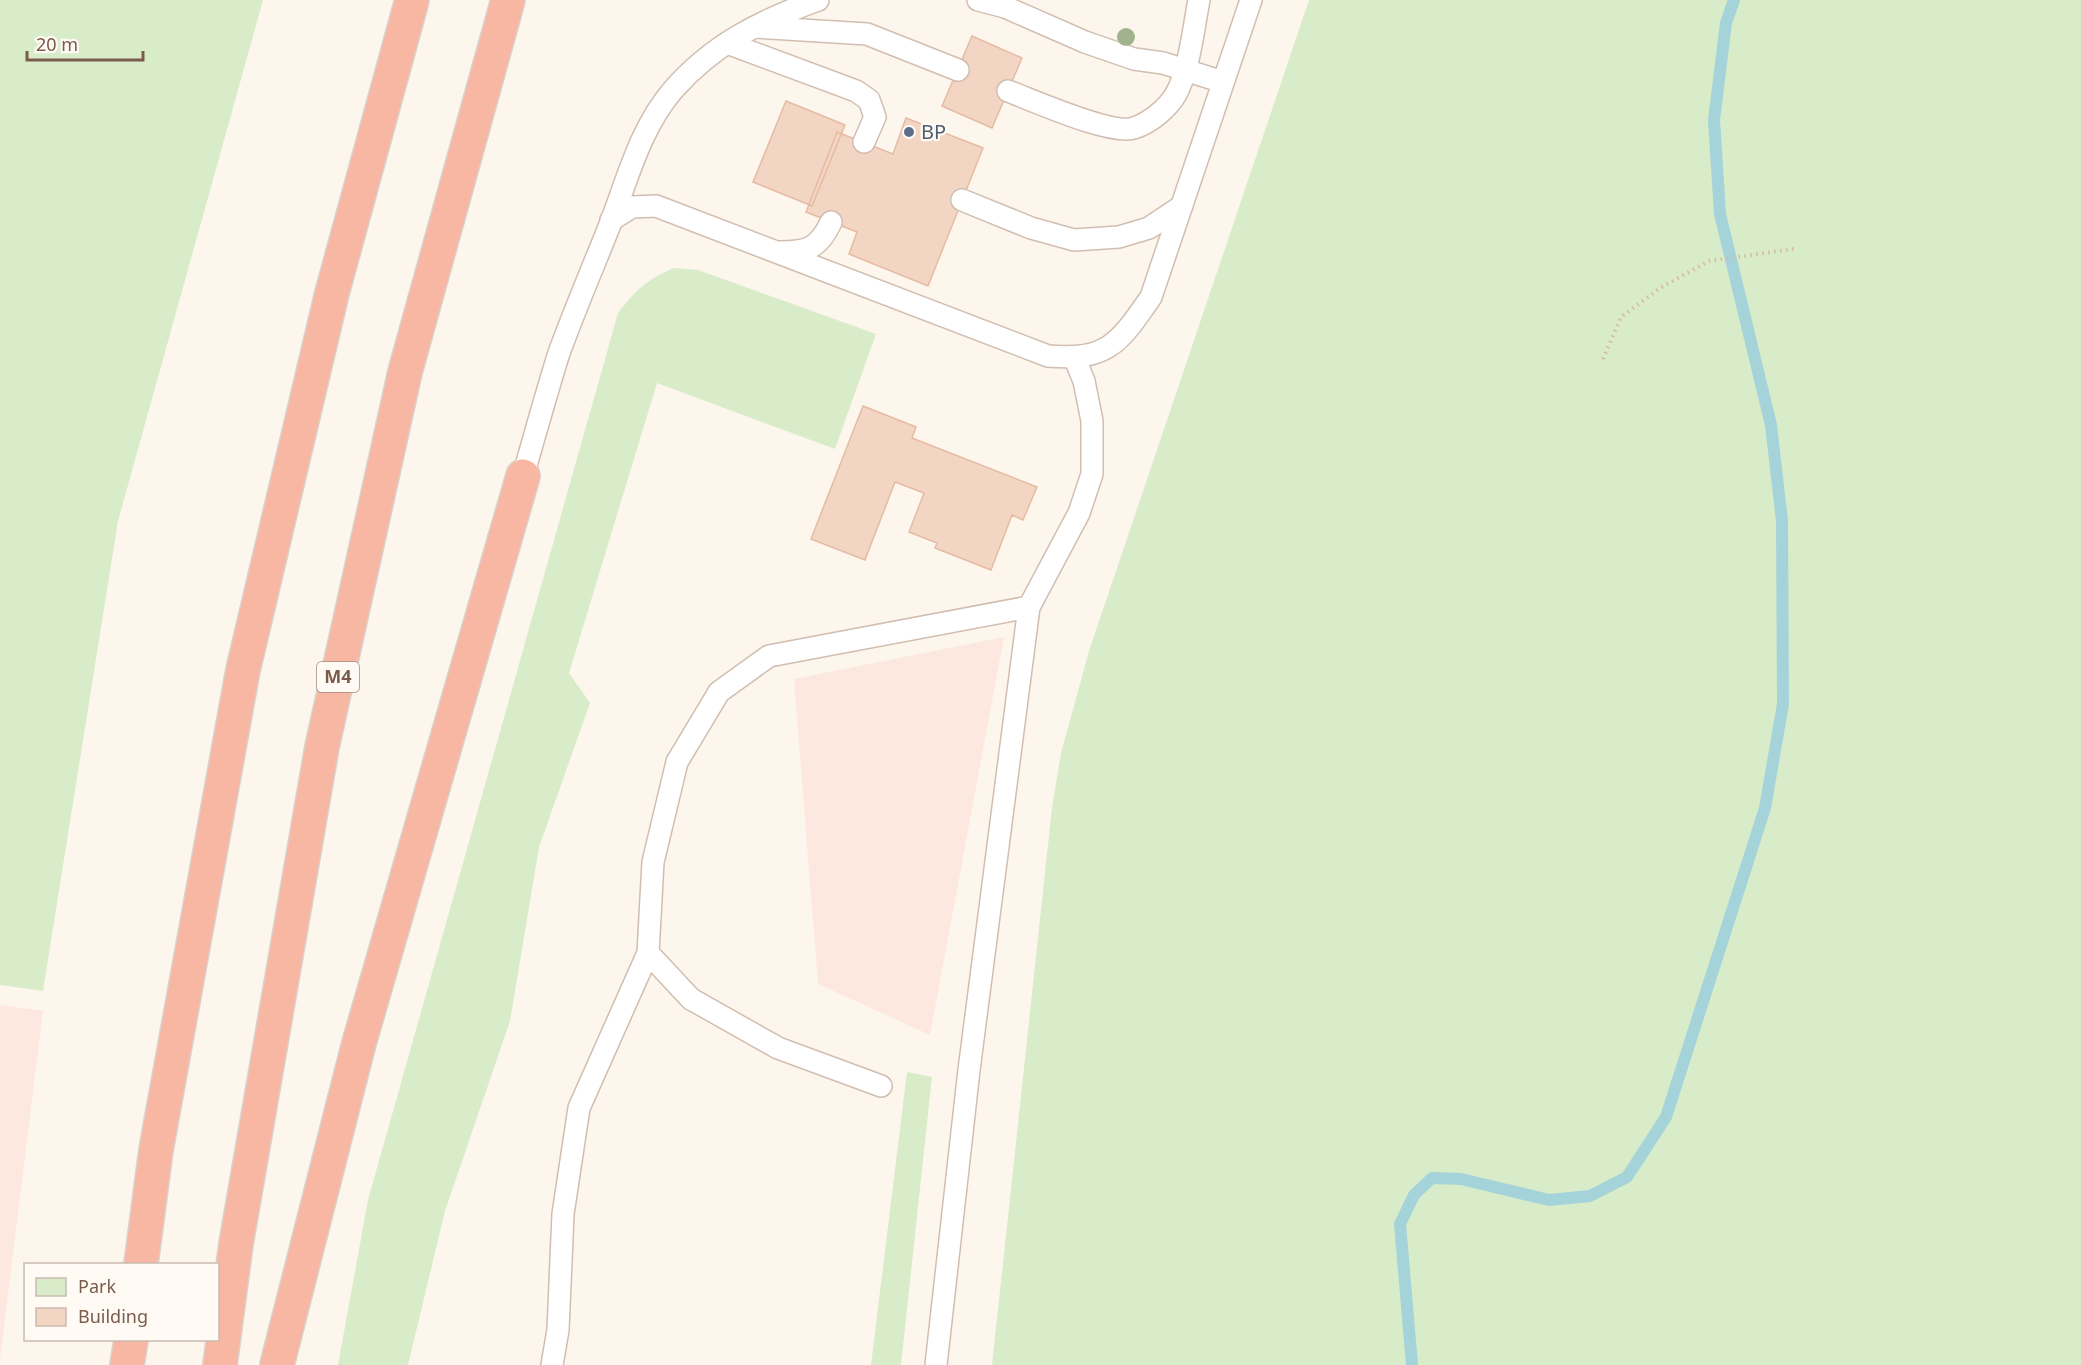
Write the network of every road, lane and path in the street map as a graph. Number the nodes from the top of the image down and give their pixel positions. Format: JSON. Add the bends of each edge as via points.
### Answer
{"nodes":[{"id":1,"x":412,"y":0,"type":"edge"},
{"id":2,"x":508,"y":0,"type":"edge"},
{"id":3,"x":818,"y":0,"type":"edge"},
{"id":4,"x":978,"y":0,"type":"edge"},
{"id":5,"x":1199,"y":0,"type":"edge"},
{"id":6,"x":1251,"y":0,"type":"edge"},
{"id":7,"x":1005,"y":4,"type":"edge"},
{"id":8,"x":785,"y":6,"type":"edge"},
{"id":9,"x":752,"y":27,"type":"junction"},
{"id":10,"x":728,"y":43,"type":"junction"},
{"id":11,"x":958,"y":70,"type":"dead end"},
{"id":12,"x":1184,"y":70,"type":"junction"},
{"id":13,"x":1223,"y":82,"type":"junction"},
{"id":14,"x":1008,"y":91,"type":"dead end"},
{"id":15,"x":864,"y":142,"type":"dead end"},
{"id":16,"x":963,"y":200,"type":"dead end"},
{"id":17,"x":1182,"y":206,"type":"junction"},
{"id":18,"x":611,"y":220,"type":"junction"},
{"id":19,"x":831,"y":222,"type":"dead end"},
{"id":20,"x":1794,"y":249,"type":"dead end"},
{"id":21,"x":777,"y":252,"type":"junction"},
{"id":22,"x":1075,"y":359,"type":"junction"},
{"id":23,"x":1603,"y":359,"type":"dead end"},
{"id":24,"x":523,"y":476,"type":"joint"},
{"id":25,"x":1029,"y":607,"type":"junction"},
{"id":26,"x":648,"y":953,"type":"junction"},
{"id":27,"x":881,"y":1086,"type":"dead end"},
{"id":28,"x":141,"y":1263,"type":"edge"},
{"id":29,"x":131,"y":1341,"type":"edge"},
{"id":30,"x":127,"y":1365,"type":"edge"},
{"id":31,"x":220,"y":1365,"type":"edge"},
{"id":32,"x":277,"y":1365,"type":"edge"},
{"id":33,"x":552,"y":1365,"type":"edge"},
{"id":34,"x":936,"y":1365,"type":"edge"}],
"edges":[{"from":1,"to":28,"type":"highway","via":[[332,293],[243,670],[156,1150]]},
{"from":2,"to":31,"type":"highway","number":"M4","via":[[405,372],[322,747],[236,1244]]},
{"from":3,"to":8,"type":"lane"},
{"from":4,"to":7,"type":"lane"},
{"from":5,"to":12,"type":"lane"},
{"from":6,"to":13,"type":"lane"},
{"from":7,"to":12,"type":"lane","via":[[1085,42],[1134,59]]},
{"from":8,"to":9,"type":"lane"},
{"from":9,"to":10,"type":"lane"},
{"from":9,"to":11,"type":"lane","via":[[867,34]]},
{"from":10,"to":15,"type":"lane","via":[[856,90],[868,100],[874,117]]},
{"from":10,"to":18,"type":"lane","via":[[673,91],[654,118]]},
{"from":12,"to":13,"type":"lane"},
{"from":12,"to":14,"type":"lane","via":[[1176,94],[1158,114],[1132,129],[1101,126]]},
{"from":13,"to":17,"type":"lane"},
{"from":16,"to":17,"type":"lane","via":[[1031,228],[1074,240],[1119,237],[1149,228]]},
{"from":17,"to":22,"type":"lane","via":[[1150,297],[1128,330],[1106,350]]},
{"from":18,"to":21,"type":"lane","via":[[633,207],[656,206]]},
{"from":18,"to":24,"type":"lane","via":[[560,353]]},
{"from":19,"to":21,"type":"lane","via":[[816,245],[799,252]]},
{"from":20,"to":23,"type":"path","via":[[1709,261],[1660,288],[1621,317]]},
{"from":21,"to":22,"type":"lane","via":[[1048,356]]},
{"from":22,"to":25,"type":"lane","via":[[1092,421],[1092,474],[1079,513]]},
{"from":24,"to":32,"type":"highway","via":[[359,1043]]},
{"from":25,"to":26,"type":"lane","via":[[769,657],[719,692],[677,762],[653,862]]},
{"from":25,"to":34,"type":"lane","via":[[969,1070]]},
{"from":26,"to":27,"type":"lane","via":[[691,999],[778,1048]]},
{"from":26,"to":33,"type":"lane","via":[[579,1108],[563,1214],[558,1330]]},
{"from":29,"to":30,"type":"highway"}]}
